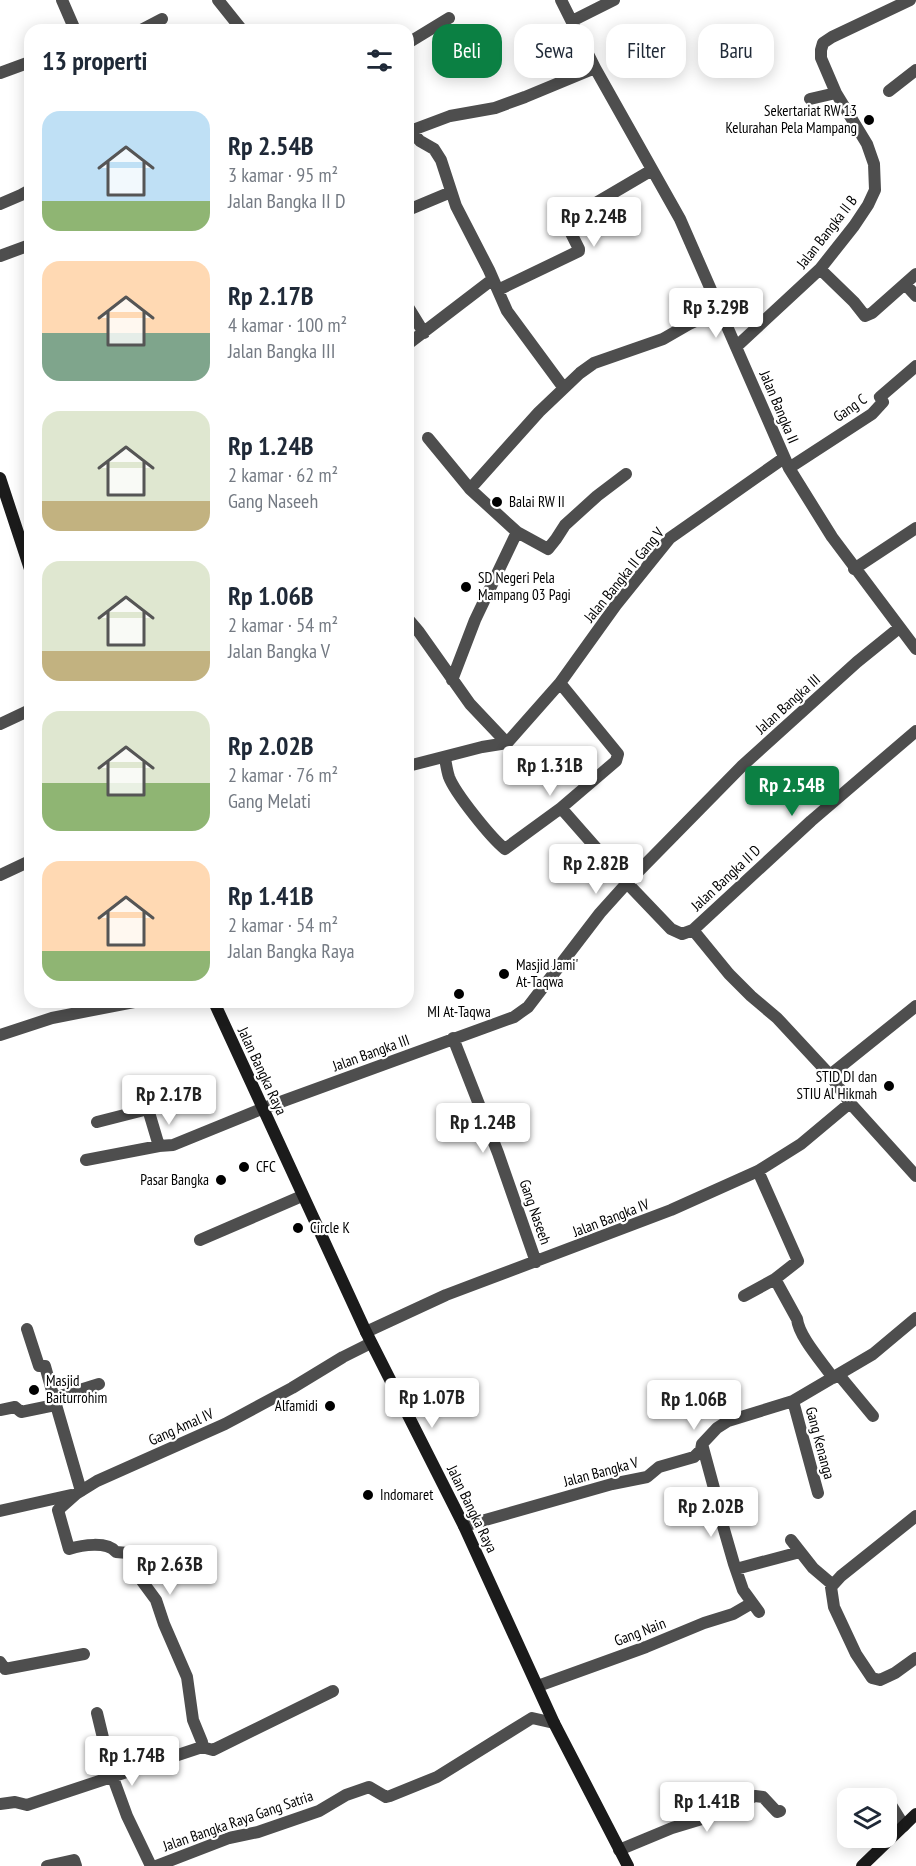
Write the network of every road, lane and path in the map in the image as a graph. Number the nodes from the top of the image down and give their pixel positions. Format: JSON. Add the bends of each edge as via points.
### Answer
{"nodes":[{"id":1,"x":63,"y":0,"type":"edge"},
{"id":2,"x":218,"y":0,"type":"edge"},
{"id":3,"x":561,"y":0,"type":"edge"},
{"id":4,"x":614,"y":0,"type":"edge"},
{"id":5,"x":910,"y":0,"type":"edge"},
{"id":6,"x":449,"y":18,"type":"dead end"},
{"id":7,"x":162,"y":19,"type":"dead end"},
{"id":8,"x":572,"y":21,"type":"junction"},
{"id":9,"x":73,"y":24,"type":"edge"},
{"id":10,"x":152,"y":24,"type":"edge"},
{"id":11,"x":237,"y":24,"type":"edge"},
{"id":12,"x":573,"y":24,"type":"edge"},
{"id":13,"x":414,"y":39,"type":"edge"},
{"id":14,"x":24,"y":64,"type":"edge"},
{"id":15,"x":594,"y":68,"type":"edge"},
{"id":16,"x":916,"y":70,"type":"edge"},
{"id":17,"x":0,"y":73,"type":"edge"},
{"id":18,"x":570,"y":78,"type":"edge"},
{"id":19,"x":889,"y":91,"type":"dead end"},
{"id":20,"x":836,"y":93,"type":"junction"},
{"id":21,"x":810,"y":99,"type":"dead end"},
{"id":22,"x":414,"y":128,"type":"edge"},
{"id":23,"x":414,"y":135,"type":"edge"},
{"id":24,"x":652,"y":171,"type":"junction"},
{"id":25,"x":451,"y":192,"type":"junction"},
{"id":26,"x":24,"y":193,"type":"edge"},
{"id":27,"x":0,"y":204,"type":"edge"},
{"id":28,"x":414,"y":207,"type":"edge"},
{"id":29,"x":24,"y":247,"type":"edge"},
{"id":30,"x":0,"y":256,"type":"edge"},
{"id":31,"x":820,"y":269,"type":"junction"},
{"id":32,"x":916,"y":274,"type":"edge"},
{"id":33,"x":905,"y":284,"type":"junction"},
{"id":34,"x":495,"y":285,"type":"junction"},
{"id":35,"x":916,"y":296,"type":"edge"},
{"id":36,"x":719,"y":310,"type":"junction"},
{"id":37,"x":414,"y":317,"type":"edge"},
{"id":38,"x":424,"y":333,"type":"junction"},
{"id":39,"x":414,"y":340,"type":"edge"},
{"id":40,"x":736,"y":346,"type":"junction"},
{"id":41,"x":916,"y":366,"type":"edge"},
{"id":42,"x":563,"y":387,"type":"junction"},
{"id":43,"x":428,"y":438,"type":"dead end"},
{"id":44,"x":787,"y":463,"type":"junction"},
{"id":45,"x":626,"y":474,"type":"dead end"},
{"id":46,"x":0,"y":478,"type":"edge"},
{"id":47,"x":470,"y":489,"type":"junction"},
{"id":48,"x":916,"y":528,"type":"edge"},
{"id":49,"x":517,"y":532,"type":"junction"},
{"id":50,"x":24,"y":551,"type":"edge"},
{"id":51,"x":854,"y":569,"type":"junction"},
{"id":52,"x":414,"y":626,"type":"edge"},
{"id":53,"x":899,"y":628,"type":"junction"},
{"id":54,"x":916,"y":649,"type":"edge"},
{"id":55,"x":452,"y":680,"type":"junction"},
{"id":56,"x":560,"y":683,"type":"junction"},
{"id":57,"x":24,"y":713,"type":"edge"},
{"id":58,"x":0,"y":724,"type":"edge"},
{"id":59,"x":916,"y":731,"type":"edge"},
{"id":60,"x":507,"y":743,"type":"junction"},
{"id":61,"x":445,"y":758,"type":"junction"},
{"id":62,"x":414,"y":765,"type":"edge"},
{"id":63,"x":561,"y":808,"type":"junction"},
{"id":64,"x":24,"y":863,"type":"edge"},
{"id":65,"x":2,"y":871,"type":"edge"},
{"id":66,"x":627,"y":883,"type":"junction"},
{"id":67,"x":693,"y":930,"type":"junction"},
{"id":68,"x":916,"y":1006,"type":"edge"},
{"id":69,"x":103,"y":1008,"type":"edge"},
{"id":70,"x":217,"y":1008,"type":"edge"},
{"id":71,"x":0,"y":1035,"type":"edge"},
{"id":72,"x":453,"y":1038,"type":"junction"},
{"id":73,"x":830,"y":1075,"type":"junction"},
{"id":74,"x":850,"y":1103,"type":"junction"},
{"id":75,"x":264,"y":1108,"type":"junction"},
{"id":76,"x":97,"y":1122,"type":"dead end"},
{"id":77,"x":159,"y":1146,"type":"junction"},
{"id":78,"x":86,"y":1160,"type":"dead end"},
{"id":79,"x":758,"y":1171,"type":"junction"},
{"id":80,"x":916,"y":1176,"type":"edge"},
{"id":81,"x":302,"y":1196,"type":"junction"},
{"id":82,"x":200,"y":1240,"type":"dead end"},
{"id":83,"x":536,"y":1262,"type":"junction"},
{"id":84,"x":776,"y":1279,"type":"junction"},
{"id":85,"x":744,"y":1296,"type":"dead end"},
{"id":86,"x":916,"y":1318,"type":"edge"},
{"id":87,"x":27,"y":1329,"type":"dead end"},
{"id":88,"x":369,"y":1337,"type":"junction"},
{"id":89,"x":836,"y":1377,"type":"junction"},
{"id":90,"x":99,"y":1384,"type":"dead end"},
{"id":91,"x":55,"y":1401,"type":"junction"},
{"id":92,"x":793,"y":1401,"type":"junction"},
{"id":93,"x":0,"y":1410,"type":"edge"},
{"id":94,"x":873,"y":1416,"type":"dead end"},
{"id":95,"x":702,"y":1444,"type":"junction"},
{"id":96,"x":81,"y":1491,"type":"junction"},
{"id":97,"x":818,"y":1493,"type":"dead end"},
{"id":98,"x":0,"y":1511,"type":"edge"},
{"id":99,"x":916,"y":1516,"type":"edge"},
{"id":100,"x":465,"y":1526,"type":"junction"},
{"id":101,"x":791,"y":1540,"type":"dead end"},
{"id":102,"x":800,"y":1552,"type":"junction"},
{"id":103,"x":736,"y":1569,"type":"junction"},
{"id":104,"x":833,"y":1585,"type":"junction"},
{"id":105,"x":84,"y":1654,"type":"dead end"},
{"id":106,"x":916,"y":1658,"type":"edge"},
{"id":107,"x":0,"y":1662,"type":"edge"},
{"id":108,"x":538,"y":1686,"type":"junction"},
{"id":109,"x":333,"y":1691,"type":"dead end"},
{"id":110,"x":97,"y":1713,"type":"dead end"},
{"id":111,"x":554,"y":1722,"type":"junction"},
{"id":112,"x":202,"y":1747,"type":"junction"},
{"id":113,"x":112,"y":1775,"type":"junction"},
{"id":114,"x":0,"y":1804,"type":"edge"},
{"id":115,"x":780,"y":1811,"type":"dead end"},
{"id":116,"x":916,"y":1814,"type":"edge"},
{"id":117,"x":897,"y":1815,"type":"edge"},
{"id":118,"x":904,"y":1826,"type":"junction"},
{"id":119,"x":619,"y":1850,"type":"junction"},
{"id":120,"x":47,"y":1866,"type":"edge"},
{"id":121,"x":76,"y":1866,"type":"edge"},
{"id":122,"x":151,"y":1866,"type":"edge"},
{"id":123,"x":156,"y":1866,"type":"edge"},
{"id":124,"x":628,"y":1866,"type":"edge"},
{"id":125,"x":862,"y":1866,"type":"edge"}],
"edges":[{"from":1,"to":9,"type":"street"},
{"from":2,"to":11,"type":"street"},
{"from":3,"to":8,"type":"street","name":"Jalan Bangka II"},
{"from":4,"to":8,"type":"street"},
{"from":5,"to":20,"type":"street","name":"Jalan Bangka II B","via":[[824,44],[821,58]]},
{"from":6,"to":13,"type":"street"},
{"from":7,"to":10,"type":"street"},
{"from":8,"to":12,"type":"street","name":"Jalan Bangka II"},
{"from":14,"to":17,"type":"street"},
{"from":15,"to":24,"type":"street","name":"Jalan Bangka II"},
{"from":16,"to":19,"type":"street"},
{"from":18,"to":22,"type":"street","via":[[495,108],[450,116]]},
{"from":20,"to":21,"type":"street"},
{"from":20,"to":31,"type":"street","name":"Jalan Bangka II B","via":[[867,144],[874,164],[875,190],[854,226]]},
{"from":23,"to":25,"type":"street","via":[[434,149]]},
{"from":24,"to":34,"type":"street","via":[[567,220],[579,251]]},
{"from":24,"to":36,"type":"street","name":"Jalan Bangka II","via":[[680,219]]},
{"from":25,"to":28,"type":"street"},
{"from":25,"to":34,"type":"street"},
{"from":26,"to":27,"type":"street"},
{"from":29,"to":30,"type":"street"},
{"from":31,"to":33,"type":"street","via":[[865,316]]},
{"from":31,"to":40,"type":"street","name":"Jalan Bangka II B"},
{"from":32,"to":33,"type":"street"},
{"from":33,"to":35,"type":"street"},
{"from":34,"to":38,"type":"street"},
{"from":34,"to":42,"type":"street","via":[[507,311]]},
{"from":36,"to":40,"type":"street","name":"Jalan Bangka II"},
{"from":36,"to":42,"type":"street","via":[[663,339],[594,363]]},
{"from":37,"to":38,"type":"street"},
{"from":38,"to":39,"type":"street"},
{"from":40,"to":44,"type":"street","name":"Jalan Bangka II"},
{"from":41,"to":44,"type":"street","name":"Gang C","via":[[880,397],[883,402],[872,414]]},
{"from":42,"to":47,"type":"street"},
{"from":43,"to":47,"type":"street"},
{"from":44,"to":51,"type":"street","name":"Jalan Bangka II"},
{"from":44,"to":56,"type":"street","name":"Jalan Bangka II Gang V","via":[[670,538]]},
{"from":45,"to":49,"type":"street","via":[[565,525],[548,549]]},
{"from":46,"to":50,"type":"street"},
{"from":47,"to":49,"type":"street"},
{"from":48,"to":51,"type":"street"},
{"from":49,"to":55,"type":"street","via":[[475,620]]},
{"from":51,"to":53,"type":"street","name":"Jalan Bangka II"},
{"from":52,"to":55,"type":"street"},
{"from":53,"to":54,"type":"street","name":"Jalan Bangka II"},
{"from":53,"to":66,"type":"street","name":"Jalan Bangka III","via":[[750,759]]},
{"from":55,"to":60,"type":"street"},
{"from":56,"to":60,"type":"street","name":"Jalan Bangka II Gang V"},
{"from":56,"to":63,"type":"street","via":[[618,753],[616,761]]},
{"from":57,"to":58,"type":"street"},
{"from":59,"to":67,"type":"street","name":"Jalan Bangka II D"},
{"from":60,"to":61,"type":"street"},
{"from":61,"to":62,"type":"street"},
{"from":61,"to":63,"type":"street","via":[[449,777],[458,792],[505,849]]},
{"from":63,"to":66,"type":"street"},
{"from":64,"to":65,"type":"street"},
{"from":66,"to":67,"type":"street","via":[[671,929],[682,934]]},
{"from":66,"to":72,"type":"street","name":"Jalan Bangka III","via":[[528,1007],[514,1017]]},
{"from":67,"to":73,"type":"street","via":[[729,974]]},
{"from":68,"to":73,"type":"street"},
{"from":69,"to":71,"type":"street","via":[[52,1018]]},
{"from":70,"to":75,"type":"street","name":"Jalan Bangka Raya"},
{"from":72,"to":75,"type":"street","name":"Jalan Bangka III"},
{"from":72,"to":83,"type":"street","name":"Gang Naseeh"},
{"from":73,"to":74,"type":"street"},
{"from":74,"to":79,"type":"street","name":"Jalan Bangka IV","via":[[801,1144]]},
{"from":74,"to":80,"type":"street"},
{"from":75,"to":77,"type":"street","name":"Jalan Bangka III","via":[[173,1145]]},
{"from":75,"to":81,"type":"street","name":"Jalan Bangka Raya"},
{"from":76,"to":77,"type":"street","via":[[148,1109]]},
{"from":77,"to":78,"type":"street","name":"Jalan Bangka III"},
{"from":79,"to":83,"type":"street","name":"Jalan Bangka IV","via":[[671,1210]]},
{"from":79,"to":84,"type":"street","via":[[798,1261]]},
{"from":81,"to":82,"type":"street"},
{"from":81,"to":88,"type":"street","name":"Jalan Bangka Raya"},
{"from":83,"to":88,"type":"street","name":"Jalan Bangka IV","via":[[446,1295]]},
{"from":84,"to":85,"type":"street"},
{"from":84,"to":89,"type":"street","via":[[804,1336]]},
{"from":86,"to":89,"type":"street","name":"Jalan Bangka V","via":[[873,1354]]},
{"from":87,"to":91,"type":"street","via":[[39,1366],[45,1366]]},
{"from":88,"to":96,"type":"street","name":"Gang Amal IV","via":[[344,1357],[225,1424]]},
{"from":88,"to":100,"type":"street","name":"Jalan Bangka Raya"},
{"from":89,"to":92,"type":"street","name":"Jalan Bangka V"},
{"from":89,"to":94,"type":"street"},
{"from":90,"to":91,"type":"street"},
{"from":91,"to":93,"type":"street","via":[[21,1412],[15,1407]]},
{"from":91,"to":96,"type":"street"},
{"from":92,"to":95,"type":"street","name":"Jalan Bangka V","via":[[728,1421]]},
{"from":92,"to":97,"type":"street","name":"Gang Kenanga"},
{"from":95,"to":100,"type":"street","name":"Jalan Bangka V","via":[[693,1457],[659,1467],[647,1477]]},
{"from":95,"to":103,"type":"street"},
{"from":96,"to":98,"type":"street"},
{"from":96,"to":112,"type":"street","via":[[58,1510],[69,1549],[104,1545],[128,1553],[156,1600],[187,1677],[193,1720]]},
{"from":99,"to":104,"type":"street"},
{"from":100,"to":108,"type":"street","name":"Jalan Bangka Raya"},
{"from":101,"to":102,"type":"street"},
{"from":102,"to":103,"type":"street"},
{"from":102,"to":104,"type":"street"},
{"from":103,"to":108,"type":"street","name":"Gang Nain","via":[[743,1590],[756,1607]]},
{"from":104,"to":106,"type":"street","via":[[834,1607],[856,1654],[872,1677],[887,1678]]},
{"from":105,"to":107,"type":"street","via":[[4,1669]]},
{"from":108,"to":111,"type":"street","name":"Jalan Bangka Raya"},
{"from":109,"to":112,"type":"street","via":[[213,1750]]},
{"from":110,"to":113,"type":"street"},
{"from":111,"to":119,"type":"street","name":"Jalan Bangka Raya"},
{"from":111,"to":123,"type":"street","name":"Jalan Bangka Raya Gang Satria","via":[[532,1718],[437,1778],[390,1796],[369,1787],[319,1811],[229,1838]]},
{"from":112,"to":113,"type":"street"},
{"from":113,"to":114,"type":"street","via":[[27,1804]]},
{"from":113,"to":122,"type":"street"},
{"from":115,"to":119,"type":"street","via":[[763,1797],[755,1796]]},
{"from":116,"to":118,"type":"street"},
{"from":117,"to":118,"type":"street"},
{"from":118,"to":125,"type":"street"},
{"from":119,"to":124,"type":"street","name":"Jalan Bangka Raya"},
{"from":120,"to":121,"type":"street","via":[[74,1860]]}]}
